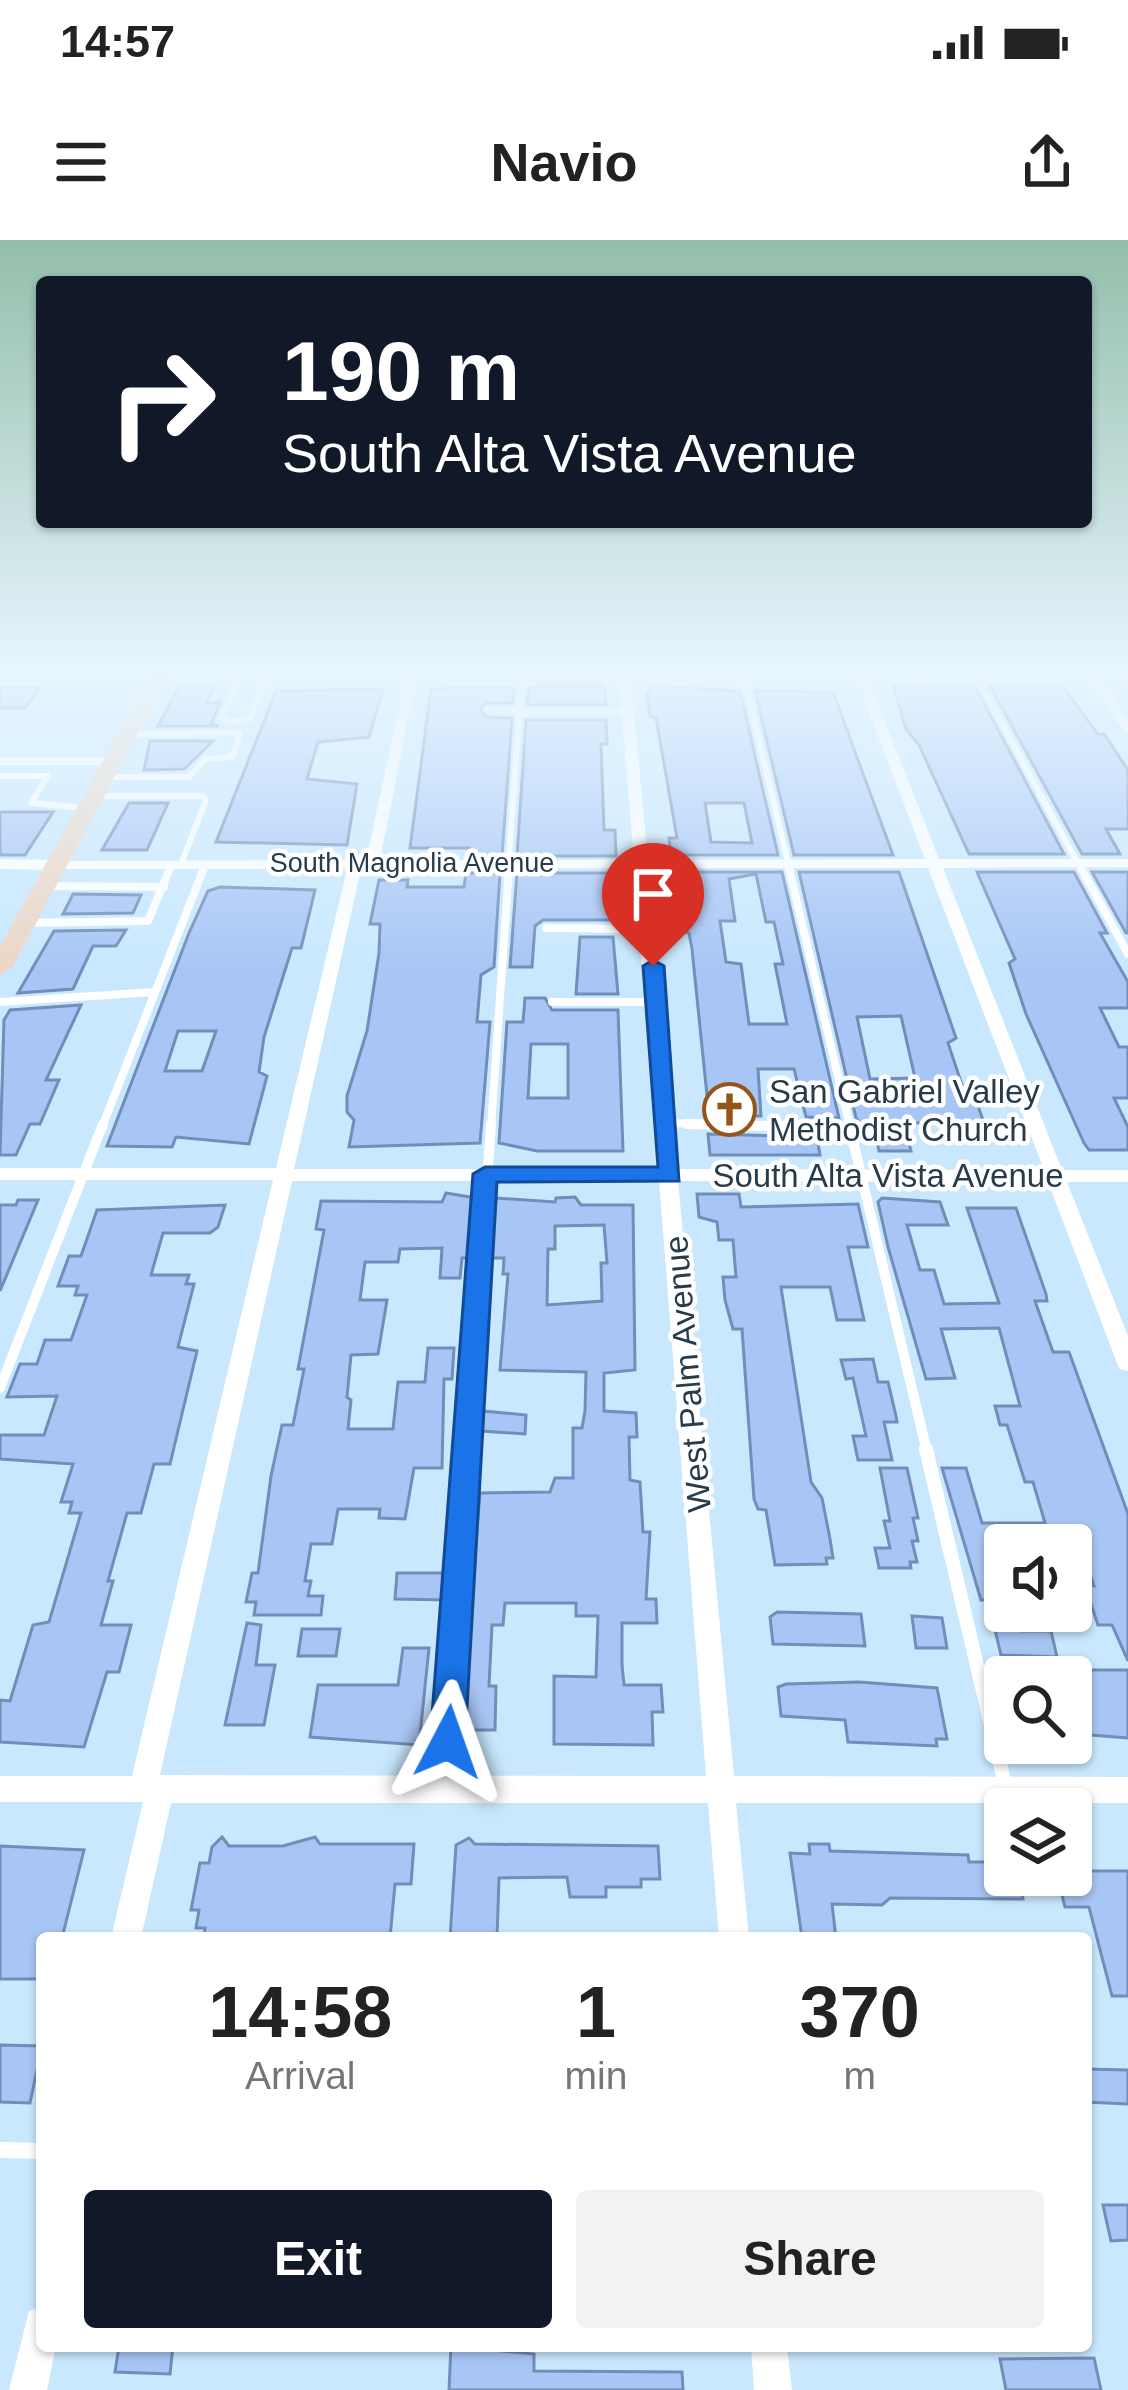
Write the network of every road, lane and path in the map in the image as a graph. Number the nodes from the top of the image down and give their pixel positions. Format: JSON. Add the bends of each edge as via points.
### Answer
{"nodes":[{"id":1,"x":35,"y":768,"type":"edge"},
{"id":2,"x":109,"y":768,"type":"edge"},
{"id":3,"x":197,"y":768,"type":"edge"},
{"id":4,"x":388,"y":768,"type":"edge"},
{"id":5,"x":514,"y":768,"type":"edge"},
{"id":6,"x":637,"y":768,"type":"edge"},
{"id":7,"x":766,"y":768,"type":"edge"},
{"id":8,"x":897,"y":768,"type":"edge"},
{"id":9,"x":1027,"y":768,"type":"edge"},
{"id":10,"x":1,"y":777,"type":"edge"},
{"id":11,"x":100,"y":785,"type":"junction"},
{"id":12,"x":364,"y":863,"type":"junction"},
{"id":13,"x":506,"y":863,"type":"junction"},
{"id":14,"x":645,"y":863,"type":"junction"},
{"id":15,"x":788,"y":863,"type":"junction"},
{"id":16,"x":1079,"y":863,"type":"junction"},
{"id":17,"x":1128,"y":863,"type":"edge"},
{"id":18,"x":0,"y":864,"type":"edge"},
{"id":19,"x":176,"y":864,"type":"junction"},
{"id":20,"x":205,"y":864,"type":"junction"},
{"id":21,"x":934,"y":866,"type":"junction"},
{"id":22,"x":50,"y":876,"type":"junction"},
{"id":23,"x":164,"y":887,"type":"junction"},
{"id":24,"x":24,"y":923,"type":"junction"},
{"id":25,"x":546,"y":928,"type":"dead end"},
{"id":26,"x":650,"y":929,"type":"junction"},
{"id":27,"x":4,"y":954,"type":"edge"},
{"id":28,"x":1128,"y":954,"type":"edge"},
{"id":29,"x":155,"y":992,"type":"junction"},
{"id":30,"x":0,"y":1002,"type":"edge"},
{"id":31,"x":656,"y":1002,"type":"junction"},
{"id":32,"x":552,"y":1003,"type":"dead end"},
{"id":33,"x":667,"y":1124,"type":"junction"},
{"id":34,"x":850,"y":1128,"type":"junction"},
{"id":35,"x":861,"y":1173,"type":"junction"},
{"id":36,"x":0,"y":1174,"type":"edge"},
{"id":37,"x":83,"y":1174,"type":"junction"},
{"id":38,"x":485,"y":1174,"type":"junction"},
{"id":39,"x":281,"y":1175,"type":"junction"},
{"id":40,"x":670,"y":1175,"type":"junction"},
{"id":41,"x":1052,"y":1176,"type":"junction"},
{"id":42,"x":1128,"y":1176,"type":"edge"},
{"id":43,"x":1128,"y":1363,"type":"edge"},
{"id":44,"x":0,"y":1388,"type":"edge"},
{"id":45,"x":151,"y":1788,"type":"junction"},
{"id":46,"x":1006,"y":1788,"type":"edge"},
{"id":47,"x":0,"y":1789,"type":"edge"},
{"id":48,"x":444,"y":1789,"type":"junction"},
{"id":49,"x":722,"y":1789,"type":"junction"},
{"id":50,"x":984,"y":1790,"type":"edge"},
{"id":51,"x":1092,"y":1790,"type":"edge"},
{"id":52,"x":1128,"y":1790,"type":"edge"},
{"id":53,"x":127,"y":1932,"type":"edge"},
{"id":54,"x":734,"y":1932,"type":"edge"},
{"id":55,"x":0,"y":2150,"type":"edge"},
{"id":56,"x":36,"y":2151,"type":"edge"},
{"id":57,"x":36,"y":2352,"type":"edge"},
{"id":58,"x":770,"y":2352,"type":"edge"},
{"id":59,"x":28,"y":2390,"type":"edge"},
{"id":60,"x":773,"y":2390,"type":"edge"}],
"edges":[{"from":1,"to":11,"type":"street"},
{"from":2,"to":11,"type":"main road"},
{"from":3,"to":11,"type":"lane","via":[[189,777]]},
{"from":4,"to":12,"type":"street"},
{"from":5,"to":13,"type":"lane"},
{"from":6,"to":14,"type":"street","name":"West Palm Avenue"},
{"from":7,"to":15,"type":"lane"},
{"from":8,"to":21,"type":"street"},
{"from":9,"to":16,"type":"lane"},
{"from":10,"to":11,"type":"lane","via":[[47,776],[32,803]]},
{"from":11,"to":19,"type":"lane","via":[[206,800]]},
{"from":11,"to":22,"type":"main road"},
{"from":12,"to":13,"type":"street","name":"South Magnolia Avenue"},
{"from":12,"to":20,"type":"street","name":"South Magnolia Avenue"},
{"from":12,"to":39,"type":"street"},
{"from":13,"to":14,"type":"street","name":"South Magnolia Avenue"},
{"from":13,"to":38,"type":"lane"},
{"from":14,"to":15,"type":"street","name":"South Magnolia Avenue"},
{"from":14,"to":26,"type":"street","name":"West Palm Avenue"},
{"from":15,"to":21,"type":"street","name":"South Magnolia Avenue"},
{"from":15,"to":34,"type":"lane"},
{"from":16,"to":17,"type":"street","name":"South Magnolia Avenue"},
{"from":16,"to":21,"type":"street","name":"South Magnolia Avenue"},
{"from":16,"to":28,"type":"lane"},
{"from":18,"to":22,"type":"street"},
{"from":19,"to":20,"type":"street","name":"South Magnolia Avenue"},
{"from":19,"to":22,"type":"street","name":"South Magnolia Avenue"},
{"from":19,"to":23,"type":"lane"},
{"from":20,"to":29,"type":"lane"},
{"from":21,"to":41,"type":"street"},
{"from":22,"to":23,"type":"lane"},
{"from":22,"to":24,"type":"main road"},
{"from":23,"to":24,"type":"lane","via":[[139,924]]},
{"from":24,"to":27,"type":"main road"},
{"from":25,"to":26,"type":"lane"},
{"from":26,"to":31,"type":"street","name":"West Palm Avenue"},
{"from":29,"to":30,"type":"lane"},
{"from":29,"to":37,"type":"lane"},
{"from":31,"to":32,"type":"lane"},
{"from":31,"to":33,"type":"street","name":"West Palm Avenue"},
{"from":33,"to":34,"type":"lane"},
{"from":33,"to":40,"type":"street","name":"West Palm Avenue"},
{"from":34,"to":35,"type":"lane"},
{"from":35,"to":40,"type":"street","name":"South Alta Vista Avenue"},
{"from":35,"to":41,"type":"street","name":"South Alta Vista Avenue"},
{"from":35,"to":46,"type":"lane"},
{"from":36,"to":37,"type":"street","name":"South Alta Vista Avenue"},
{"from":37,"to":39,"type":"street","name":"South Alta Vista Avenue"},
{"from":37,"to":44,"type":"lane"},
{"from":38,"to":39,"type":"street","name":"South Alta Vista Avenue"},
{"from":38,"to":40,"type":"street","name":"South Alta Vista Avenue"},
{"from":38,"to":48,"type":"lane"},
{"from":39,"to":45,"type":"street"},
{"from":40,"to":49,"type":"street","name":"West Palm Avenue"},
{"from":41,"to":42,"type":"street","name":"South Alta Vista Avenue"},
{"from":41,"to":43,"type":"street"},
{"from":45,"to":47,"type":"street"},
{"from":45,"to":48,"type":"street"},
{"from":45,"to":53,"type":"street"},
{"from":48,"to":49,"type":"street"},
{"from":49,"to":50,"type":"street"},
{"from":49,"to":54,"type":"street","name":"West Palm Avenue"},
{"from":51,"to":52,"type":"street"},
{"from":55,"to":56,"type":"lane"},
{"from":57,"to":59,"type":"street"},
{"from":58,"to":60,"type":"street"}]}
